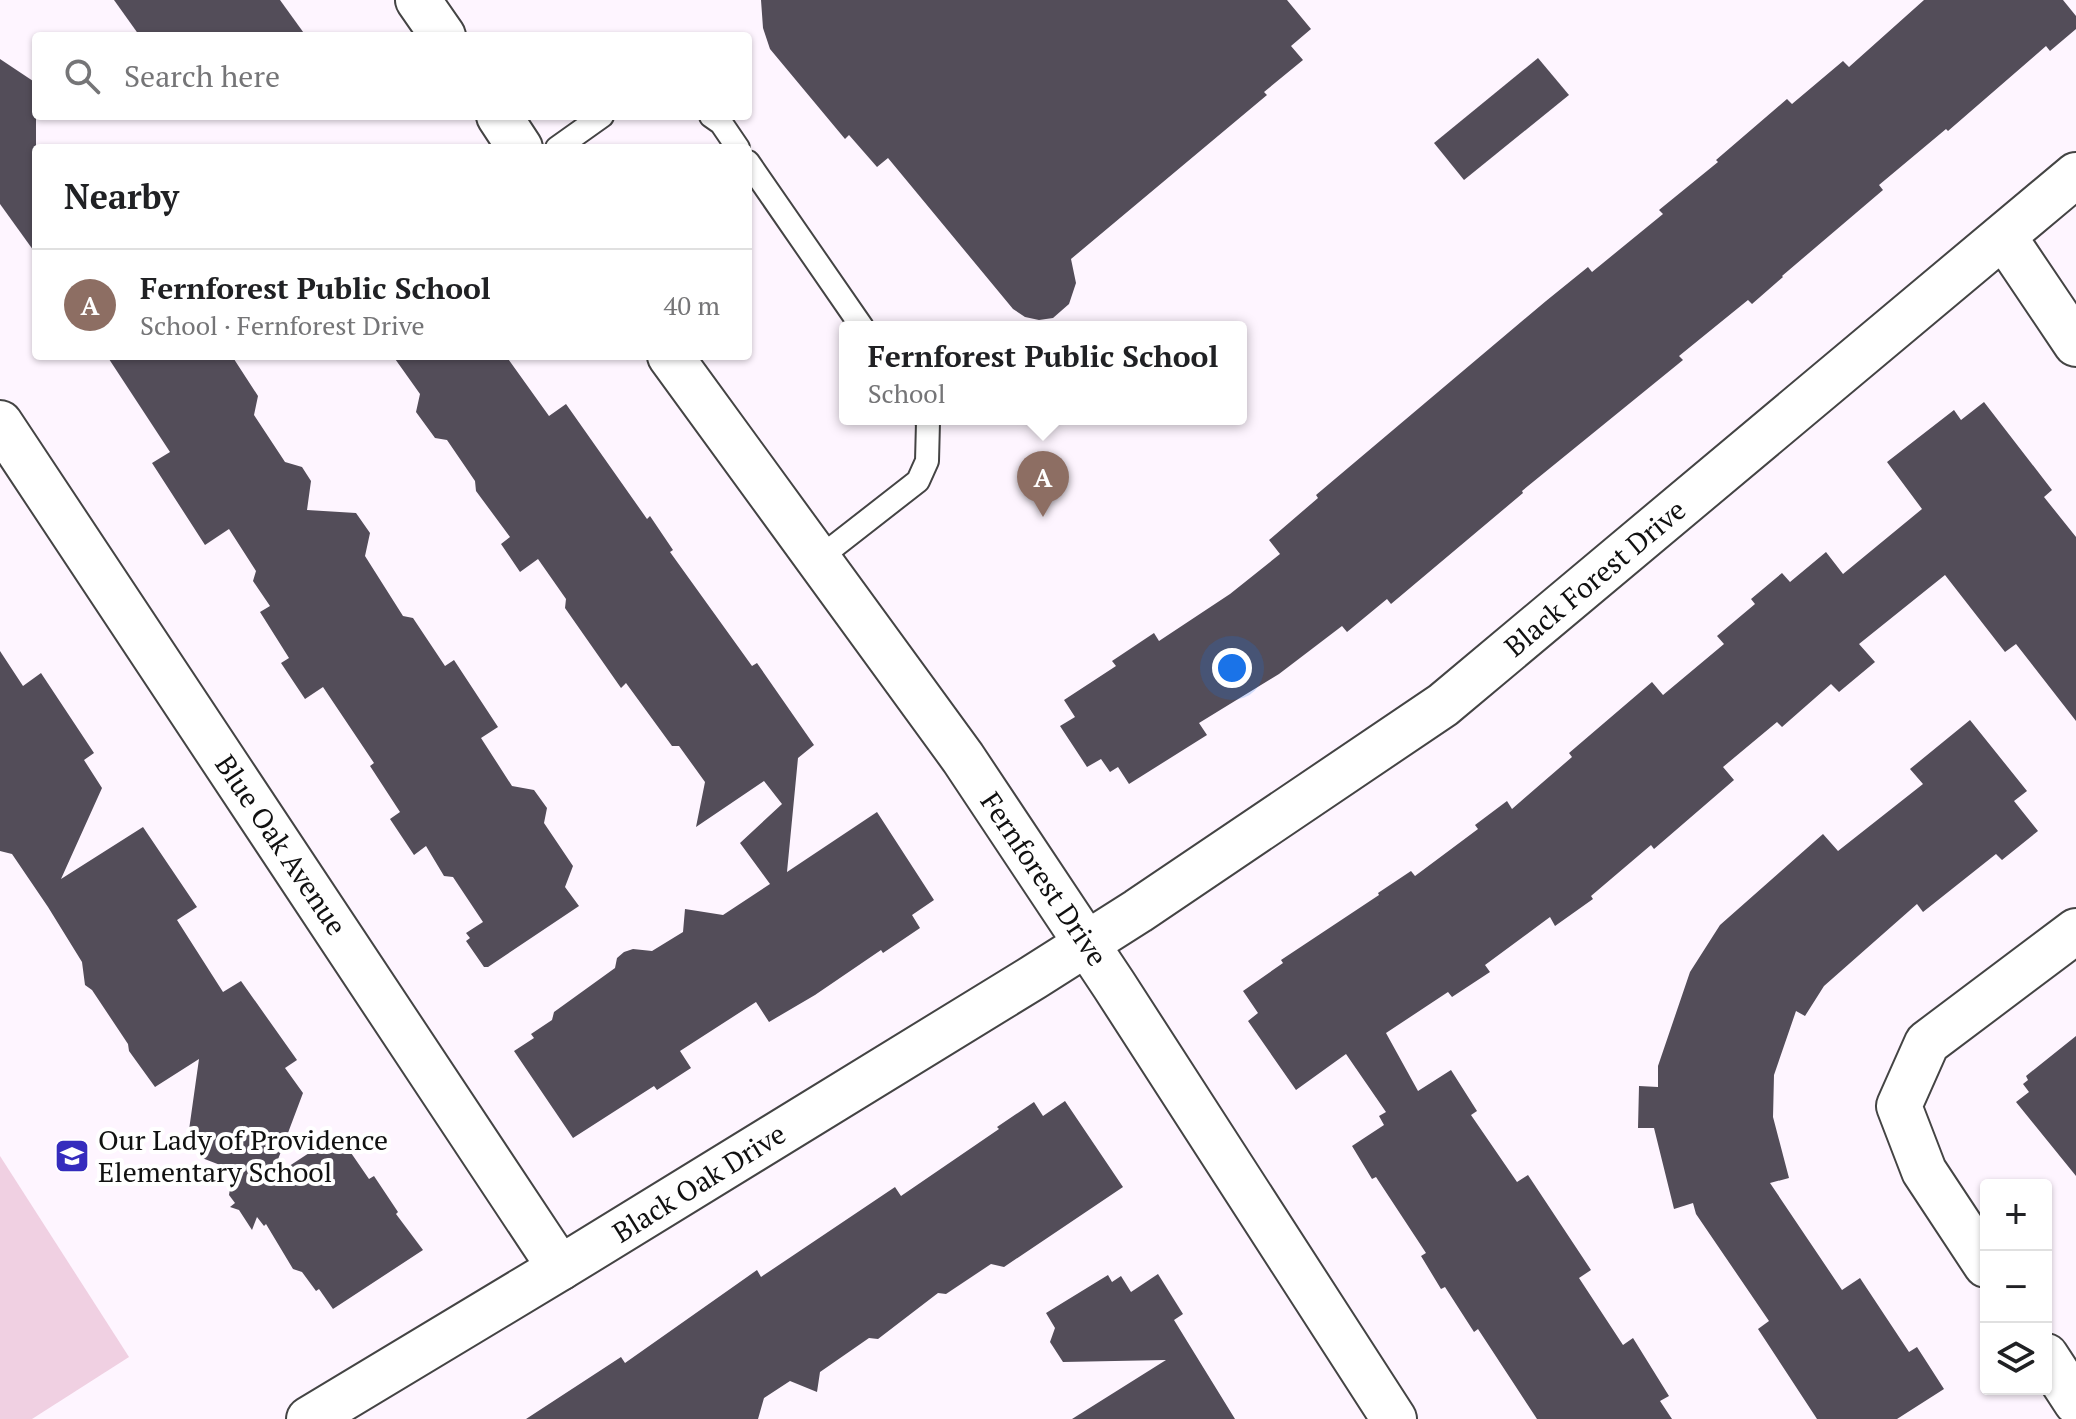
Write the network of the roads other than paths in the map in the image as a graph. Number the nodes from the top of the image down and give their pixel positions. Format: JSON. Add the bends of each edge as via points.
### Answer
{"nodes":[{"id":1,"x":418,"y":0,"type":"edge"},
{"id":2,"x":440,"y":32,"type":"edge"},
{"id":3,"x":502,"y":120,"type":"edge"},
{"id":4,"x":596,"y":120,"type":"edge"},
{"id":5,"x":717,"y":120,"type":"edge"},
{"id":6,"x":517,"y":144,"type":"edge"},
{"id":7,"x":563,"y":144,"type":"edge"},
{"id":8,"x":735,"y":144,"type":"edge"},
{"id":9,"x":752,"y":168,"type":"edge"},
{"id":10,"x":2076,"y":175,"type":"edge"},
{"id":11,"x":2004,"y":237,"type":"junction"},
{"id":12,"x":858,"y":321,"type":"edge"},
{"id":13,"x":2076,"y":344,"type":"edge"},
{"id":14,"x":673,"y":360,"type":"edge"},
{"id":15,"x":0,"y":423,"type":"edge"},
{"id":16,"x":928,"y":425,"type":"edge"},
{"id":17,"x":818,"y":559,"type":"junction"},
{"id":18,"x":2076,"y":931,"type":"edge"},
{"id":19,"x":1086,"y":944,"type":"junction"},
{"id":20,"x":1980,"y":1256,"type":"edge"},
{"id":21,"x":560,"y":1268,"type":"junction"},
{"id":22,"x":2052,"y":1365,"type":"edge"},
{"id":23,"x":2076,"y":1402,"type":"edge"},
{"id":24,"x":309,"y":1419,"type":"edge"},
{"id":25,"x":1394,"y":1419,"type":"edge"}],
"edges":[{"from":1,"to":2,"type":"street"},
{"from":3,"to":6,"type":"street"},
{"from":4,"to":7,"type":"lane"},
{"from":5,"to":8,"type":"lane"},
{"from":9,"to":12,"type":"lane"},
{"from":10,"to":11,"type":"street","name":"Black Forest Drive"},
{"from":11,"to":13,"type":"street"},
{"from":11,"to":19,"type":"street","name":"Black Forest Drive","via":[[1443,705]]},
{"from":14,"to":17,"type":"street","name":"Fernforest Drive"},
{"from":15,"to":21,"type":"street","name":"Blue Oak Avenue"},
{"from":16,"to":17,"type":"lane","via":[[927,461],[918,481]]},
{"from":17,"to":19,"type":"street","name":"Fernforest Drive","via":[[963,758]]},
{"from":18,"to":20,"type":"street","via":[[1927,1043],[1899,1106],[1924,1171]]},
{"from":19,"to":21,"type":"street","name":"Black Oak Drive"},
{"from":19,"to":25,"type":"street","name":"Fernforest Drive"},
{"from":21,"to":24,"type":"street","name":"Black Oak Drive"},
{"from":22,"to":23,"type":"street"}]}
